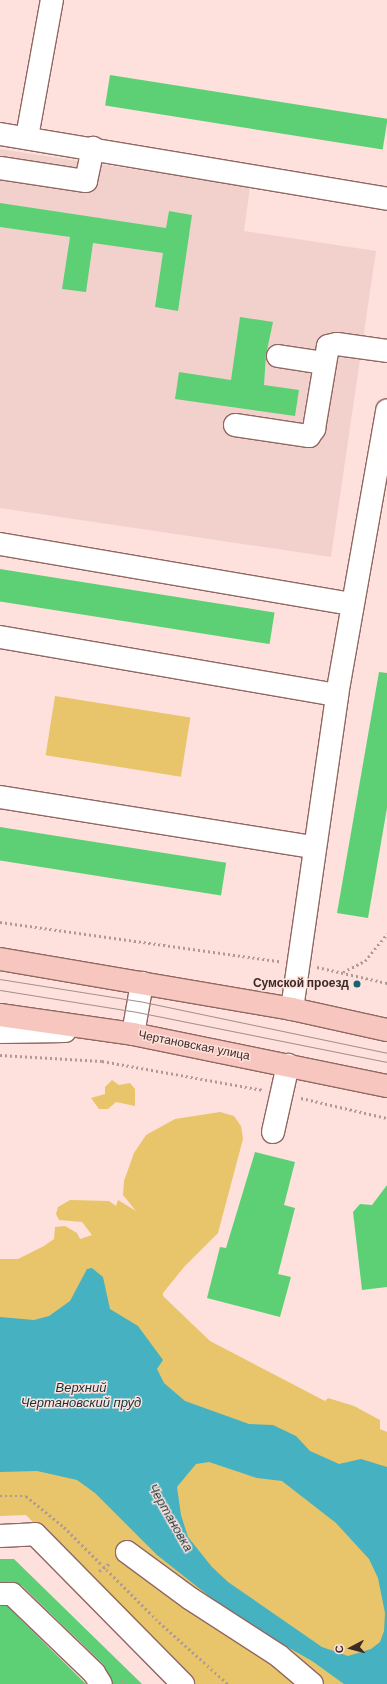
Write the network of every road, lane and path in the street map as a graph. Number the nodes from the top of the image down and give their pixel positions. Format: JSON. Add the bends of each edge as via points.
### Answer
{"nodes":[{"id":1,"x":52,"y":0,"type":"edge"},
{"id":2,"x":0,"y":134,"type":"edge"},
{"id":3,"x":27,"y":137,"type":"junction"},
{"id":4,"x":93,"y":148,"type":"junction"},
{"id":5,"x":0,"y":168,"type":"edge"},
{"id":6,"x":387,"y":199,"type":"edge"},
{"id":7,"x":387,"y":351,"type":"edge"},
{"id":8,"x":278,"y":356,"type":"dead end"},
{"id":9,"x":324,"y":363,"type":"junction"},
{"id":10,"x":387,"y":410,"type":"edge"},
{"id":11,"x":235,"y":425,"type":"dead end"},
{"id":12,"x":0,"y":544,"type":"edge"},
{"id":13,"x":352,"y":604,"type":"junction"},
{"id":14,"x":0,"y":637,"type":"edge"},
{"id":15,"x":337,"y":695,"type":"junction"},
{"id":16,"x":0,"y":797,"type":"edge"},
{"id":17,"x":313,"y":847,"type":"junction"},
{"id":18,"x":0,"y":922,"type":"edge"},
{"id":19,"x":387,"y":934,"type":"edge"},
{"id":20,"x":0,"y":958,"type":"edge"},
{"id":21,"x":297,"y":963,"type":"junction"},
{"id":22,"x":344,"y":972,"type":"junction"},
{"id":23,"x":142,"y":982,"type":"junction"},
{"id":24,"x":387,"y":984,"type":"edge"},
{"id":25,"x":292,"y":1009,"type":"junction"},
{"id":26,"x":0,"y":1015,"type":"edge"},
{"id":27,"x":107,"y":1030,"type":"junction"},
{"id":28,"x":387,"y":1030,"type":"edge"},
{"id":29,"x":0,"y":1032,"type":"edge"},
{"id":30,"x":133,"y":1034,"type":"junction"},
{"id":31,"x":0,"y":1055,"type":"edge"},
{"id":32,"x":288,"y":1065,"type":"junction"},
{"id":33,"x":387,"y":1086,"type":"edge"},
{"id":34,"x":282,"y":1093,"type":"junction"},
{"id":35,"x":387,"y":1118,"type":"edge"},
{"id":36,"x":273,"y":1132,"type":"dead end"},
{"id":37,"x":0,"y":1536,"type":"edge"},
{"id":38,"x":127,"y":1552,"type":"joint"},
{"id":39,"x":104,"y":1568,"type":"junction"},
{"id":40,"x":92,"y":1576,"type":"dead end"},
{"id":41,"x":0,"y":1594,"type":"edge"},
{"id":42,"x":101,"y":1684,"type":"edge"},
{"id":43,"x":183,"y":1684,"type":"edge"},
{"id":44,"x":228,"y":1684,"type":"edge"},
{"id":45,"x":312,"y":1684,"type":"edge"}],
"edges":[{"from":1,"to":3,"type":"street"},
{"from":2,"to":3,"type":"street"},
{"from":3,"to":4,"type":"street"},
{"from":4,"to":5,"type":"street","via":[[86,181]]},
{"from":4,"to":6,"type":"street"},
{"from":7,"to":9,"type":"street","via":[[332,344],[326,350]]},
{"from":8,"to":9,"type":"street"},
{"from":9,"to":11,"type":"street","via":[[313,433],[304,436]]},
{"from":10,"to":13,"type":"street"},
{"from":12,"to":13,"type":"street"},
{"from":13,"to":15,"type":"street"},
{"from":14,"to":15,"type":"street"},
{"from":15,"to":17,"type":"street"},
{"from":16,"to":17,"type":"street"},
{"from":17,"to":21,"type":"street"},
{"from":18,"to":21,"type":"path"},
{"from":19,"to":22,"type":"path","via":[[365,960]]},
{"from":20,"to":23,"type":"main road"},
{"from":21,"to":22,"type":"path"},
{"from":21,"to":25,"type":"street"},
{"from":22,"to":24,"type":"path"},
{"from":23,"to":25,"type":"main road"},
{"from":23,"to":30,"type":"street"},
{"from":25,"to":28,"type":"main road"},
{"from":26,"to":27,"type":"main road","name":"Чертановская улица"},
{"from":27,"to":29,"type":"street"},
{"from":27,"to":30,"type":"main road","name":"Чертановская улица"},
{"from":30,"to":32,"type":"main road","name":"Чертановская улица"},
{"from":31,"to":34,"type":"path","via":[[102,1062]]},
{"from":32,"to":33,"type":"main road","name":"Чертановская улица"},
{"from":32,"to":34,"type":"street"},
{"from":34,"to":35,"type":"path"},
{"from":34,"to":36,"type":"street"},
{"from":37,"to":43,"type":"street","via":[[36,1534]]},
{"from":38,"to":39,"type":"path"},
{"from":38,"to":45,"type":"street","via":[[191,1599],[279,1656]]},
{"from":39,"to":40,"type":"path"},
{"from":39,"to":44,"type":"path"},
{"from":41,"to":42,"type":"street","via":[[12,1594],[94,1674]]}]}
